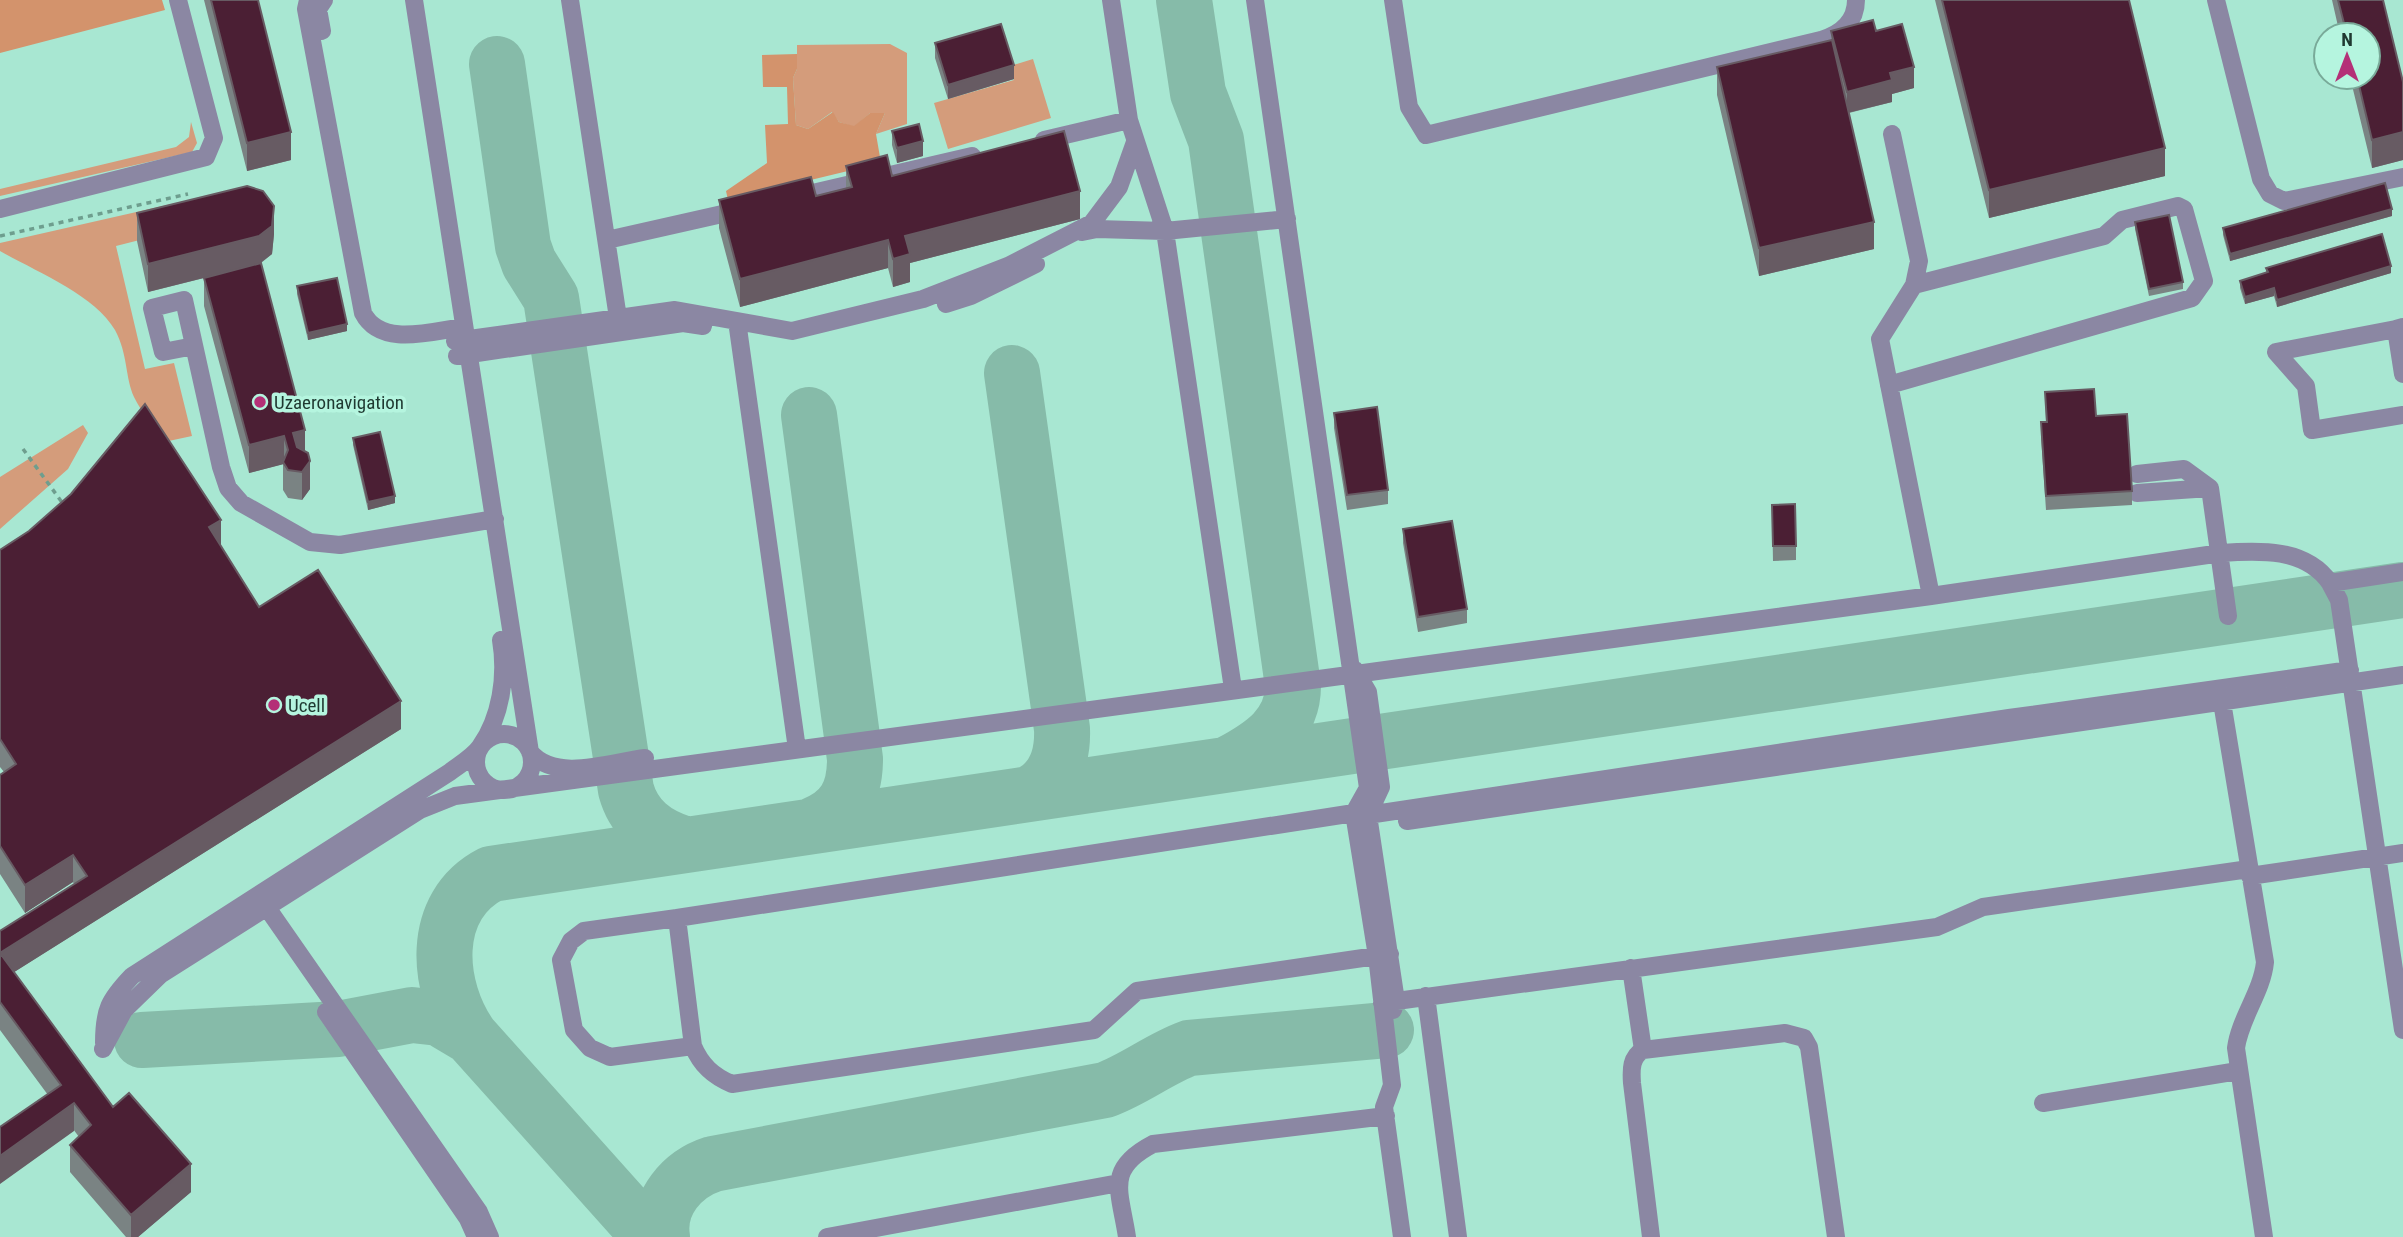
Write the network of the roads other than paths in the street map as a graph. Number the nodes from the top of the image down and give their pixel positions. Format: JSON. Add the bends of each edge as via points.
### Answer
{"nodes":[{"id":1,"x":178,"y":0,"type":"edge"},
{"id":2,"x":308,"y":0,"type":"edge"},
{"id":3,"x":324,"y":0,"type":"edge"},
{"id":4,"x":403,"y":0,"type":"edge"},
{"id":5,"x":414,"y":0,"type":"edge"},
{"id":6,"x":570,"y":0,"type":"edge"},
{"id":7,"x":1111,"y":0,"type":"edge"},
{"id":8,"x":1255,"y":0,"type":"edge"},
{"id":9,"x":1393,"y":0,"type":"edge"},
{"id":10,"x":1856,"y":0,"type":"edge"},
{"id":11,"x":2217,"y":0,"type":"edge"},
{"id":12,"x":1129,"y":120,"type":"junction"},
{"id":13,"x":1892,"y":134,"type":"dead end"},
{"id":14,"x":1135,"y":142,"type":"junction"},
{"id":15,"x":1022,"y":145,"type":"edge"},
{"id":16,"x":995,"y":151,"type":"edge"},
{"id":17,"x":2403,"y":177,"type":"edge"},
{"id":18,"x":1119,"y":187,"type":"junction"},
{"id":19,"x":0,"y":209,"type":"edge"},
{"id":20,"x":1287,"y":219,"type":"junction"},
{"id":21,"x":1097,"y":229,"type":"junction"},
{"id":22,"x":1165,"y":232,"type":"junction"},
{"id":23,"x":1070,"y":234,"type":"junction"},
{"id":24,"x":607,"y":240,"type":"junction"},
{"id":25,"x":1914,"y":285,"type":"junction"},
{"id":26,"x":618,"y":318,"type":"junction"},
{"id":27,"x":738,"y":326,"type":"junction"},
{"id":28,"x":2399,"y":328,"type":"edge"},
{"id":29,"x":460,"y":335,"type":"junction"},
{"id":30,"x":194,"y":346,"type":"dead end"},
{"id":31,"x":2403,"y":374,"type":"edge"},
{"id":32,"x":1889,"y":385,"type":"junction"},
{"id":33,"x":2403,"y":415,"type":"edge"},
{"id":34,"x":2137,"y":474,"type":"dead end"},
{"id":35,"x":2210,"y":488,"type":"junction"},
{"id":36,"x":2137,"y":493,"type":"dead end"},
{"id":37,"x":488,"y":514,"type":"junction"},
{"id":38,"x":2221,"y":553,"type":"junction"},
{"id":39,"x":2403,"y":572,"type":"edge"},
{"id":40,"x":2330,"y":583,"type":"junction"},
{"id":41,"x":1931,"y":596,"type":"junction"},
{"id":42,"x":2228,"y":616,"type":"dead end"},
{"id":43,"x":1353,"y":670,"type":"junction"},
{"id":44,"x":2403,"y":675,"type":"edge"},
{"id":45,"x":2351,"y":676,"type":"junction"},
{"id":46,"x":1232,"y":685,"type":"junction"},
{"id":47,"x":2222,"y":702,"type":"junction"},
{"id":48,"x":796,"y":743,"type":"junction"},
{"id":49,"x":479,"y":749,"type":"junction"},
{"id":50,"x":530,"y":752,"type":"junction"},
{"id":51,"x":505,"y":790,"type":"junction"},
{"id":52,"x":1361,"y":814,"type":"junction"},
{"id":53,"x":2403,"y":853,"type":"edge"},
{"id":54,"x":2379,"y":857,"type":"junction"},
{"id":55,"x":2250,"y":872,"type":"junction"},
{"id":56,"x":257,"y":904,"type":"junction"},
{"id":57,"x":677,"y":919,"type":"junction"},
{"id":58,"x":1384,"y":955,"type":"junction"},
{"id":59,"x":1631,"y":968,"type":"junction"},
{"id":60,"x":114,"y":994,"type":"junction"},
{"id":61,"x":1426,"y":996,"type":"junction"},
{"id":62,"x":1389,"y":1002,"type":"junction"},
{"id":63,"x":124,"y":1010,"type":"junction"},
{"id":64,"x":2403,"y":1030,"type":"edge"},
{"id":65,"x":693,"y":1046,"type":"junction"},
{"id":66,"x":1643,"y":1050,"type":"junction"},
{"id":67,"x":2238,"y":1071,"type":"junction"},
{"id":68,"x":2043,"y":1103,"type":"dead end"},
{"id":69,"x":1386,"y":1116,"type":"junction"},
{"id":70,"x":1119,"y":1183,"type":"junction"},
{"id":71,"x":476,"y":1237,"type":"edge"},
{"id":72,"x":490,"y":1237,"type":"edge"},
{"id":73,"x":827,"y":1237,"type":"edge"},
{"id":74,"x":1127,"y":1237,"type":"edge"},
{"id":75,"x":1402,"y":1237,"type":"edge"},
{"id":76,"x":1458,"y":1237,"type":"edge"},
{"id":77,"x":1651,"y":1237,"type":"edge"},
{"id":78,"x":1836,"y":1237,"type":"edge"},
{"id":79,"x":2264,"y":1237,"type":"edge"}],
"edges":[{"from":1,"to":19,"type":"lane","via":[[214,138],[206,157]]},
{"from":2,"to":29,"type":"lane","via":[[306,9],[363,313],[373,328],[388,334]]},
{"from":3,"to":29,"type":"lane","via":[[318,9],[370,305],[377,318],[389,325]]},
{"from":4,"to":29,"type":"lane"},
{"from":5,"to":29,"type":"lane"},
{"from":6,"to":24,"type":"lane"},
{"from":7,"to":12,"type":"lane"},
{"from":8,"to":20,"type":"lane"},
{"from":9,"to":10,"type":"lane","via":[[1409,107],[1426,135],[1838,35],[1853,18]]},
{"from":11,"to":17,"type":"lane","via":[[2261,179],[2270,194],[2284,201]]},
{"from":12,"to":14,"type":"lane"},
{"from":12,"to":15,"type":"lane"},
{"from":13,"to":25,"type":"lane","via":[[1919,261]]},
{"from":14,"to":18,"type":"lane"},
{"from":14,"to":22,"type":"lane"},
{"from":16,"to":24,"type":"lane"},
{"from":18,"to":21,"type":"lane"},
{"from":18,"to":23,"type":"lane","via":[[1092,223]]},
{"from":20,"to":22,"type":"lane"},
{"from":20,"to":43,"type":"lane"},
{"from":21,"to":22,"type":"lane"},
{"from":21,"to":23,"type":"lane"},
{"from":21,"to":27,"type":"lane","via":[[1012,278],[930,309],[794,340]]},
{"from":22,"to":46,"type":"lane"},
{"from":23,"to":27,"type":"lane","via":[[966,285],[923,299],[792,331]]},
{"from":24,"to":26,"type":"lane"},
{"from":25,"to":32,"type":"lane","via":[[1880,339]]},
{"from":25,"to":32,"type":"lane","via":[[2104,236],[2122,220],[2178,205],[2184,209],[2204,281],[2192,298]]},
{"from":26,"to":27,"type":"lane","via":[[676,310]]},
{"from":26,"to":29,"type":"lane"},
{"from":27,"to":29,"type":"lane","via":[[683,323]]},
{"from":27,"to":48,"type":"lane"},
{"from":28,"to":31,"type":"lane"},
{"from":28,"to":33,"type":"lane","via":[[2276,352],[2306,386],[2312,430]]},
{"from":29,"to":37,"type":"lane"},
{"from":30,"to":37,"type":"lane","via":[[221,467],[243,491],[320,534]]},
{"from":32,"to":41,"type":"lane"},
{"from":34,"to":35,"type":"lane","via":[[2184,469]]},
{"from":35,"to":36,"type":"lane"},
{"from":35,"to":38,"type":"lane"},
{"from":37,"to":49,"type":"lane","via":[[504,673],[496,715]]},
{"from":37,"to":50,"type":"lane"},
{"from":38,"to":40,"type":"lane","via":[[2255,551],[2297,558]]},
{"from":38,"to":41,"type":"lane"},
{"from":38,"to":42,"type":"lane"},
{"from":39,"to":40,"type":"lane"},
{"from":40,"to":45,"type":"lane","via":[[2339,600]]},
{"from":41,"to":43,"type":"lane"},
{"from":43,"to":46,"type":"lane"},
{"from":43,"to":52,"type":"lane","via":[[1368,692],[1381,787]]},
{"from":44,"to":45,"type":"lane"},
{"from":45,"to":47,"type":"lane"},
{"from":45,"to":52,"type":"lane","via":[[2009,718]]},
{"from":45,"to":54,"type":"lane"},
{"from":46,"to":48,"type":"lane"},
{"from":47,"to":52,"type":"lane","via":[[1384,825]]},
{"from":47,"to":55,"type":"lane"},
{"from":48,"to":50,"type":"lane","via":[[566,768],[543,764]]},
{"from":48,"to":51,"type":"lane"},
{"from":49,"to":50,"type":"lane","via":[[502,734],[519,738]]},
{"from":49,"to":51,"type":"lane","via":[[480,777],[495,789]]},
{"from":49,"to":56,"type":"lane"},
{"from":50,"to":51,"type":"lane","via":[[527,778]]},
{"from":51,"to":56,"type":"lane","via":[[433,802]]},
{"from":52,"to":57,"type":"lane"},
{"from":52,"to":58,"type":"lane"},
{"from":53,"to":54,"type":"lane"},
{"from":54,"to":55,"type":"lane"},
{"from":54,"to":64,"type":"lane"},
{"from":55,"to":59,"type":"lane","via":[[1983,907],[1937,927]]},
{"from":55,"to":67,"type":"lane","via":[[2264,962],[2238,1035]]},
{"from":56,"to":60,"type":"lane","via":[[132,976]]},
{"from":56,"to":63,"type":"lane","via":[[160,975]]},
{"from":56,"to":71,"type":"lane"},
{"from":56,"to":72,"type":"lane","via":[[479,1212]]},
{"from":57,"to":65,"type":"lane"},
{"from":57,"to":65,"type":"lane","via":[[584,931],[571,941],[561,960],[574,1030],[590,1048],[610,1057]]},
{"from":58,"to":62,"type":"lane"},
{"from":58,"to":65,"type":"lane","via":[[1137,991],[1094,1030],[747,1084],[717,1078]]},
{"from":59,"to":61,"type":"lane"},
{"from":59,"to":66,"type":"lane"},
{"from":60,"to":63,"type":"lane"},
{"from":60,"to":63,"type":"lane","via":[[104,1015],[103,1049]]},
{"from":61,"to":62,"type":"lane"},
{"from":61,"to":76,"type":"lane"},
{"from":62,"to":69,"type":"lane","via":[[1386,1030],[1392,1085],[1384,1107]]},
{"from":66,"to":77,"type":"lane","via":[[1636,1054],[1631,1073]]},
{"from":66,"to":78,"type":"lane","via":[[1785,1033],[1804,1038],[1809,1047]]},
{"from":67,"to":68,"type":"lane"},
{"from":67,"to":79,"type":"lane"},
{"from":69,"to":70,"type":"lane","via":[[1153,1144],[1123,1166]]},
{"from":69,"to":75,"type":"lane"},
{"from":70,"to":73,"type":"lane"},
{"from":70,"to":74,"type":"lane"}]}
